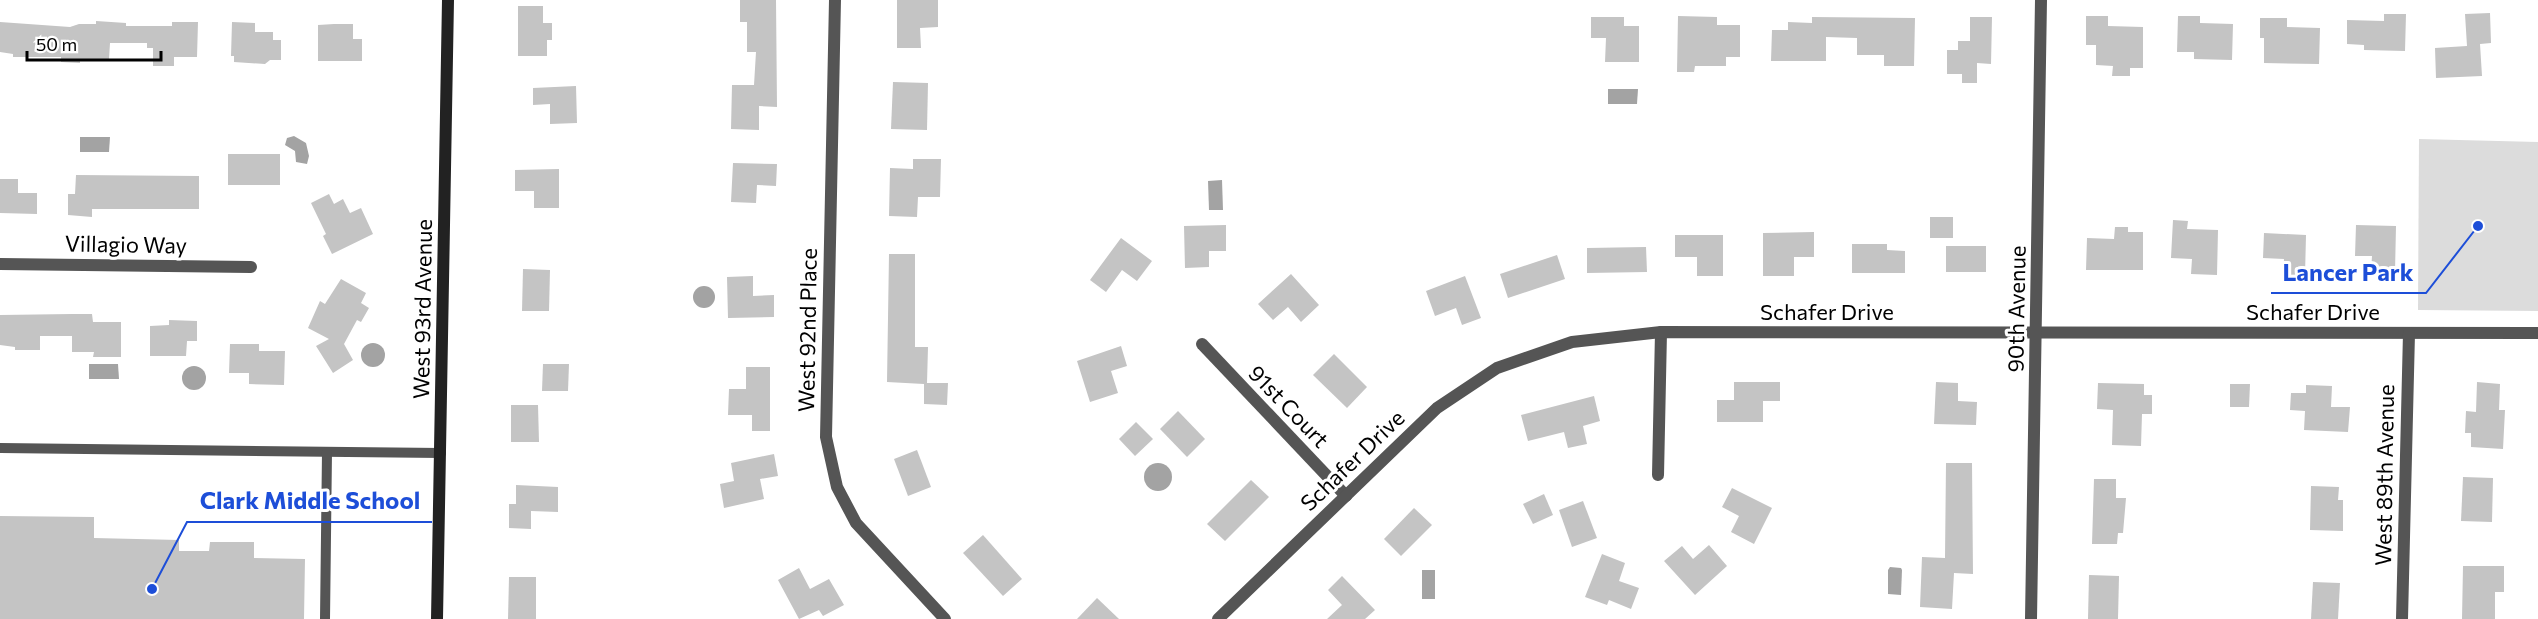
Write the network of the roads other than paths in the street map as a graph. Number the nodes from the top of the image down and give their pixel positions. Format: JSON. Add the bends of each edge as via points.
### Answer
{"nodes":[{"id":1,"x":448,"y":0,"type":"edge"},
{"id":2,"x":835,"y":0,"type":"edge"},
{"id":3,"x":2041,"y":0,"type":"edge"},
{"id":4,"x":0,"y":264,"type":"edge"},
{"id":5,"x":251,"y":267,"type":"dead end"},
{"id":6,"x":2037,"y":331,"type":"junction"},
{"id":7,"x":1661,"y":332,"type":"junction"},
{"id":8,"x":2409,"y":333,"type":"junction"},
{"id":9,"x":2538,"y":333,"type":"edge"},
{"id":10,"x":1202,"y":344,"type":"dead end"},
{"id":11,"x":0,"y":448,"type":"edge"},
{"id":12,"x":327,"y":452,"type":"junction"},
{"id":13,"x":441,"y":453,"type":"junction"},
{"id":14,"x":1658,"y":475,"type":"dead end"},
{"id":15,"x":1346,"y":496,"type":"junction"},
{"id":16,"x":325,"y":619,"type":"edge"},
{"id":17,"x":437,"y":619,"type":"edge"},
{"id":18,"x":945,"y":619,"type":"edge"},
{"id":19,"x":1218,"y":619,"type":"edge"},
{"id":20,"x":2031,"y":619,"type":"edge"},
{"id":21,"x":2402,"y":619,"type":"edge"}],
"edges":[{"from":1,"to":13,"type":"street","name":"West 93rd Avenue"},
{"from":2,"to":18,"type":"street","name":"West 92nd Place","via":[[826,398],[830,462],[837,487],[856,523]]},
{"from":3,"to":6,"type":"street","name":"90th Avenue"},
{"from":4,"to":5,"type":"street","name":"Villagio Way"},
{"from":6,"to":7,"type":"street","name":"Schafer Drive"},
{"from":6,"to":8,"type":"street","name":"Schafer Drive"},
{"from":6,"to":20,"type":"street","name":"90th Avenue"},
{"from":7,"to":14,"type":"street"},
{"from":7,"to":15,"type":"street","name":"Schafer Drive","via":[[1572,342],[1497,368],[1437,408]]},
{"from":8,"to":9,"type":"street","name":"Schafer Drive"},
{"from":8,"to":21,"type":"street","name":"West 89th Avenue"},
{"from":10,"to":15,"type":"street","name":"91st Court"},
{"from":11,"to":12,"type":"lane"},
{"from":12,"to":13,"type":"lane"},
{"from":12,"to":16,"type":"lane"},
{"from":13,"to":17,"type":"street","name":"West 93rd Avenue"},
{"from":15,"to":19,"type":"street","name":"Schafer Drive"}]}
